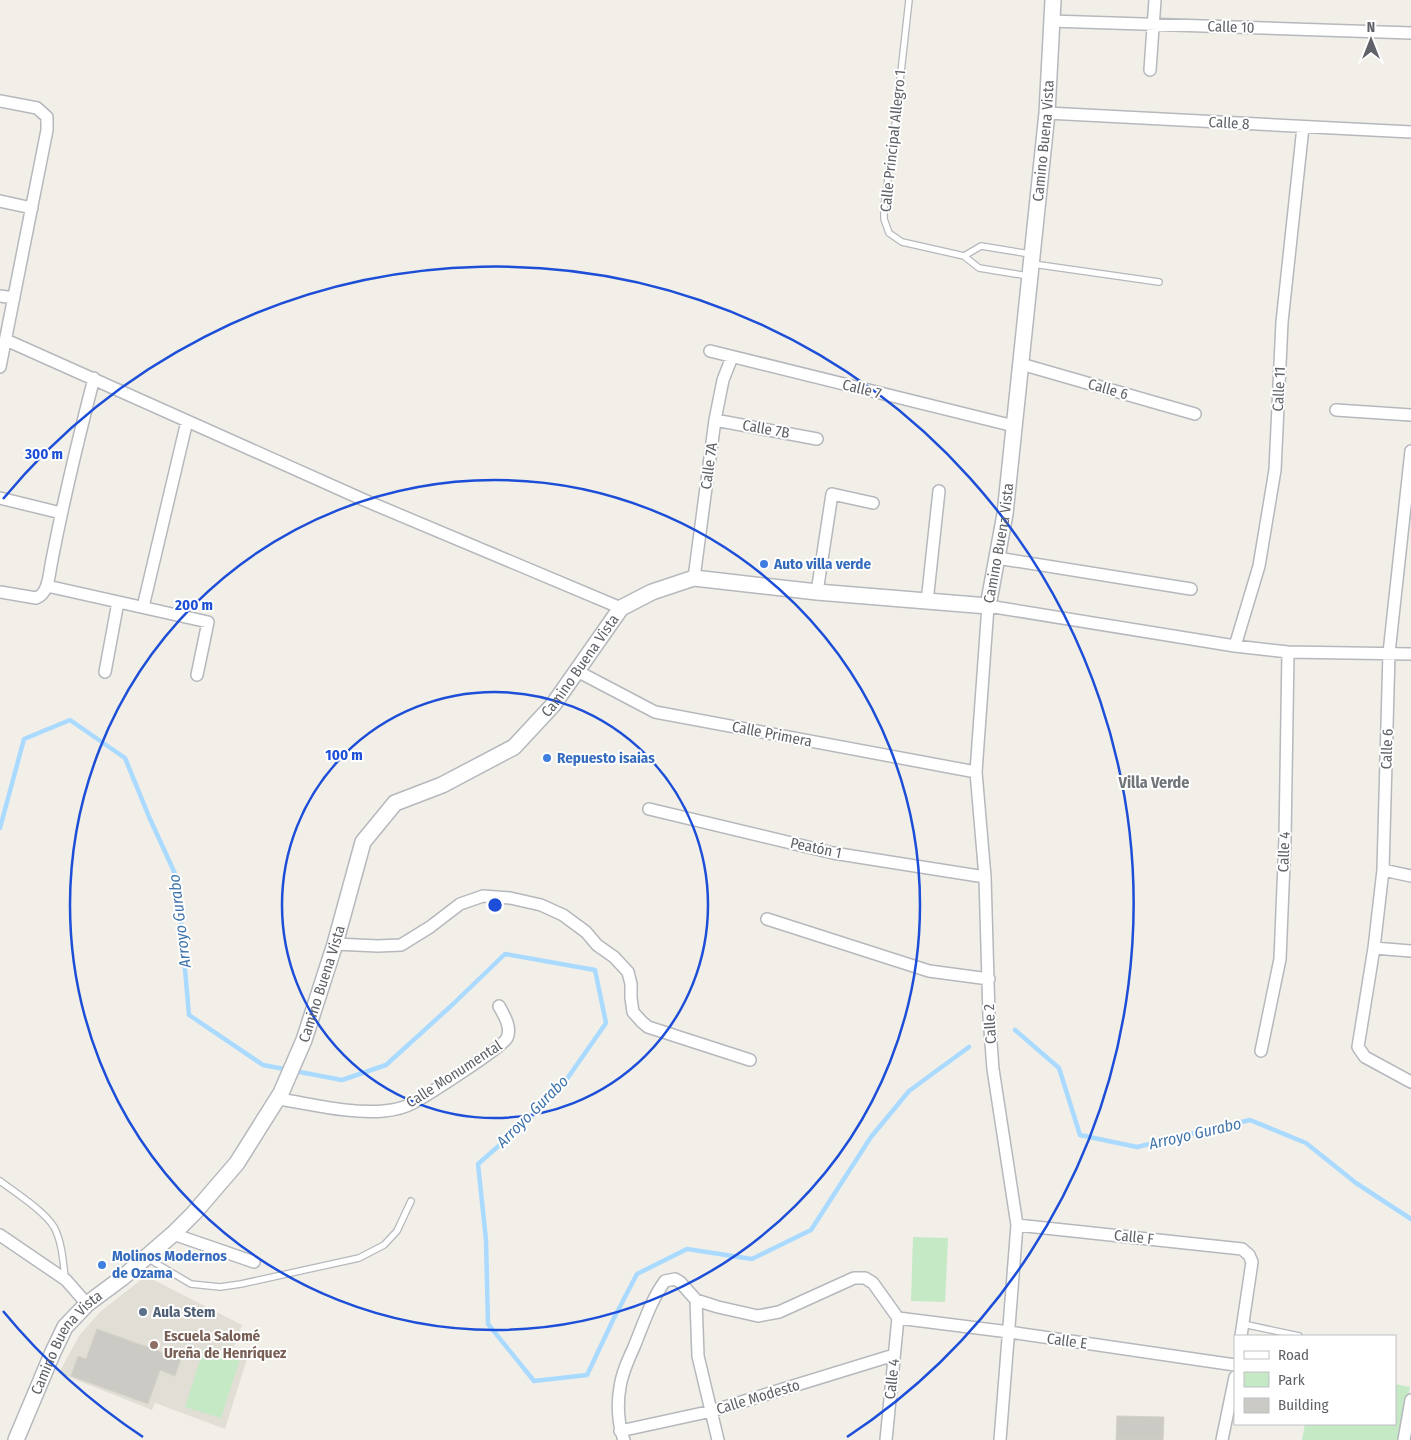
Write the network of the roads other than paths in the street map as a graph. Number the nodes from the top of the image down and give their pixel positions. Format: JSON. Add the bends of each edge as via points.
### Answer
{"nodes":[{"id":1,"x":909,"y":0,"type":"edge"},
{"id":2,"x":1053,"y":0,"type":"edge"},
{"id":3,"x":1154,"y":0,"type":"edge"},
{"id":4,"x":1051,"y":21,"type":"junction"},
{"id":5,"x":1153,"y":25,"type":"junction"},
{"id":6,"x":1411,"y":34,"type":"edge"},
{"id":7,"x":1150,"y":70,"type":"dead end"},
{"id":8,"x":0,"y":100,"type":"edge"},
{"id":9,"x":1047,"y":113,"type":"junction"},
{"id":10,"x":1303,"y":127,"type":"junction"},
{"id":11,"x":1411,"y":132,"type":"edge"},
{"id":12,"x":0,"y":201,"type":"edge"},
{"id":13,"x":32,"y":208,"type":"junction"},
{"id":14,"x":964,"y":256,"type":"junction"},
{"id":15,"x":1031,"y":265,"type":"junction"},
{"id":16,"x":1159,"y":282,"type":"dead end"},
{"id":17,"x":0,"y":296,"type":"edge"},
{"id":18,"x":14,"y":298,"type":"junction"},
{"id":19,"x":6,"y":340,"type":"junction"},
{"id":20,"x":710,"y":351,"type":"dead end"},
{"id":21,"x":732,"y":357,"type":"junction"},
{"id":22,"x":1021,"y":364,"type":"junction"},
{"id":23,"x":0,"y":367,"type":"edge"},
{"id":24,"x":94,"y":378,"type":"junction"},
{"id":25,"x":1336,"y":410,"type":"dead end"},
{"id":26,"x":1195,"y":414,"type":"dead end"},
{"id":27,"x":1411,"y":416,"type":"edge"},
{"id":28,"x":715,"y":420,"type":"junction"},
{"id":29,"x":187,"y":421,"type":"junction"},
{"id":30,"x":1014,"y":426,"type":"junction"},
{"id":31,"x":817,"y":438,"type":"dead end"},
{"id":32,"x":1411,"y":451,"type":"edge"},
{"id":33,"x":939,"y":491,"type":"dead end"},
{"id":34,"x":0,"y":498,"type":"edge"},
{"id":35,"x":873,"y":503,"type":"dead end"},
{"id":36,"x":61,"y":513,"type":"junction"},
{"id":37,"x":997,"y":558,"type":"junction"},
{"id":38,"x":694,"y":578,"type":"junction"},
{"id":39,"x":47,"y":586,"type":"junction"},
{"id":40,"x":1191,"y":590,"type":"dead end"},
{"id":41,"x":0,"y":592,"type":"edge"},
{"id":42,"x":817,"y":592,"type":"junction"},
{"id":43,"x":118,"y":602,"type":"junction"},
{"id":44,"x":927,"y":602,"type":"junction"},
{"id":45,"x":988,"y":606,"type":"junction"},
{"id":46,"x":143,"y":607,"type":"junction"},
{"id":47,"x":621,"y":608,"type":"junction"},
{"id":48,"x":1235,"y":646,"type":"junction"},
{"id":49,"x":1288,"y":652,"type":"junction"},
{"id":50,"x":1389,"y":653,"type":"junction"},
{"id":51,"x":1411,"y":654,"type":"edge"},
{"id":52,"x":577,"y":671,"type":"junction"},
{"id":53,"x":105,"y":672,"type":"dead end"},
{"id":54,"x":197,"y":675,"type":"dead end"},
{"id":55,"x":976,"y":772,"type":"junction"},
{"id":56,"x":649,"y":809,"type":"dead end"},
{"id":57,"x":1383,"y":870,"type":"junction"},
{"id":58,"x":1411,"y":876,"type":"edge"},
{"id":59,"x":985,"y":877,"type":"junction"},
{"id":60,"x":768,"y":919,"type":"dead end"},
{"id":61,"x":335,"y":944,"type":"junction"},
{"id":62,"x":1374,"y":948,"type":"junction"},
{"id":63,"x":1411,"y":951,"type":"edge"},
{"id":64,"x":989,"y":979,"type":"junction"},
{"id":65,"x":499,"y":1006,"type":"dead end"},
{"id":66,"x":1260,"y":1051,"type":"dead end"},
{"id":67,"x":750,"y":1060,"type":"dead end"},
{"id":68,"x":1411,"y":1082,"type":"edge"},
{"id":69,"x":280,"y":1096,"type":"junction"},
{"id":70,"x":0,"y":1181,"type":"edge"},
{"id":71,"x":411,"y":1201,"type":"dead end"},
{"id":72,"x":1017,"y":1225,"type":"junction"},
{"id":73,"x":173,"y":1234,"type":"junction"},
{"id":74,"x":0,"y":1235,"type":"edge"},
{"id":75,"x":146,"y":1258,"type":"junction"},
{"id":76,"x":254,"y":1262,"type":"dead end"},
{"id":77,"x":66,"y":1280,"type":"junction"},
{"id":78,"x":696,"y":1300,"type":"junction"},
{"id":79,"x":86,"y":1304,"type":"junction"},
{"id":80,"x":898,"y":1318,"type":"junction"},
{"id":81,"x":1243,"y":1324,"type":"junction"},
{"id":82,"x":1009,"y":1332,"type":"junction"},
{"id":83,"x":1241,"y":1335,"type":"edge"},
{"id":84,"x":1294,"y":1335,"type":"edge"},
{"id":85,"x":894,"y":1356,"type":"junction"},
{"id":86,"x":1234,"y":1366,"type":"edge"},
{"id":87,"x":1234,"y":1383,"type":"edge"},
{"id":88,"x":1411,"y":1400,"type":"edge"},
{"id":89,"x":712,"y":1411,"type":"junction"},
{"id":90,"x":622,"y":1436,"type":"edge"},
{"id":91,"x":16,"y":1440,"type":"edge"},
{"id":92,"x":718,"y":1440,"type":"edge"},
{"id":93,"x":886,"y":1440,"type":"edge"},
{"id":94,"x":1000,"y":1440,"type":"edge"},
{"id":95,"x":1222,"y":1440,"type":"edge"},
{"id":96,"x":1404,"y":1440,"type":"edge"}],
"edges":[{"from":1,"to":14,"type":"lane","name":"Calle Principal Allegro 1","via":[[884,219],[889,233],[902,242]]},
{"from":2,"to":4,"type":"street","name":"Camino Buena Vista"},
{"from":3,"to":5,"type":"street"},
{"from":4,"to":5,"type":"street","name":"Calle 10"},
{"from":4,"to":9,"type":"street","name":"Camino Buena Vista"},
{"from":5,"to":6,"type":"street","name":"Calle 10"},
{"from":5,"to":7,"type":"street"},
{"from":8,"to":13,"type":"street","via":[[37,108],[47,117]]},
{"from":9,"to":10,"type":"street","name":"Calle 8"},
{"from":9,"to":15,"type":"street","name":"Camino Buena Vista"},
{"from":10,"to":11,"type":"street","name":"Calle 8"},
{"from":10,"to":48,"type":"street","name":"Calle 11","via":[[1282,322],[1275,470],[1259,566]]},
{"from":12,"to":13,"type":"street"},
{"from":13,"to":18,"type":"street"},
{"from":14,"to":15,"type":"lane","name":"Calle Principal Allegro 1","via":[[979,268]]},
{"from":14,"to":15,"type":"lane","via":[[981,246]]},
{"from":15,"to":16,"type":"lane"},
{"from":15,"to":22,"type":"street","name":"Camino Buena Vista"},
{"from":17,"to":18,"type":"street"},
{"from":18,"to":19,"type":"street"},
{"from":19,"to":23,"type":"street"},
{"from":19,"to":24,"type":"street"},
{"from":20,"to":21,"type":"street","name":"Calle 7"},
{"from":21,"to":28,"type":"street","name":"Calle 7A"},
{"from":21,"to":30,"type":"street","name":"Calle 7"},
{"from":22,"to":26,"type":"street","name":"Calle 6"},
{"from":22,"to":30,"type":"street","name":"Camino Buena Vista"},
{"from":24,"to":29,"type":"street"},
{"from":24,"to":36,"type":"street"},
{"from":25,"to":27,"type":"street"},
{"from":28,"to":31,"type":"street","name":"Calle 7B"},
{"from":28,"to":38,"type":"street","name":"Calle 7A"},
{"from":29,"to":46,"type":"street"},
{"from":29,"to":47,"type":"street","via":[[364,500]]},
{"from":30,"to":37,"type":"street","name":"Camino Buena Vista"},
{"from":32,"to":50,"type":"street","name":"Calle 6"},
{"from":33,"to":44,"type":"street"},
{"from":34,"to":36,"type":"street"},
{"from":35,"to":42,"type":"street","via":[[832,494]]},
{"from":36,"to":39,"type":"street"},
{"from":37,"to":40,"type":"street"},
{"from":37,"to":45,"type":"street","name":"Camino Buena Vista"},
{"from":38,"to":42,"type":"street","name":"Camino Buena Vista"},
{"from":38,"to":47,"type":"street","name":"Camino Buena Vista","via":[[652,592]]},
{"from":39,"to":41,"type":"street","via":[[41,597],[36,598]]},
{"from":39,"to":43,"type":"street"},
{"from":42,"to":44,"type":"street","name":"Camino Buena Vista"},
{"from":43,"to":46,"type":"street"},
{"from":43,"to":53,"type":"street"},
{"from":44,"to":45,"type":"street","name":"Camino Buena Vista"},
{"from":45,"to":48,"type":"street"},
{"from":45,"to":55,"type":"street","name":"Calle 2"},
{"from":46,"to":54,"type":"street","via":[[208,622]]},
{"from":47,"to":52,"type":"street","name":"Camino Buena Vista"},
{"from":48,"to":49,"type":"street"},
{"from":49,"to":50,"type":"street"},
{"from":49,"to":66,"type":"street","name":"Calle 4","via":[[1280,959]]},
{"from":50,"to":51,"type":"street"},
{"from":50,"to":57,"type":"street","name":"Calle 6"},
{"from":52,"to":55,"type":"street","name":"Calle Primera","via":[[655,712]]},
{"from":52,"to":61,"type":"street","name":"Camino Buena Vista","via":[[553,705],[514,746],[442,785],[395,803],[362,842]]},
{"from":55,"to":59,"type":"street","name":"Calle 2"},
{"from":56,"to":59,"type":"street","name":"Peatón 1","via":[[833,853]]},
{"from":57,"to":58,"type":"street"},
{"from":57,"to":62,"type":"street","name":"Calle 6"},
{"from":59,"to":64,"type":"street","name":"Calle 2"},
{"from":60,"to":64,"type":"street","via":[[929,971]]},
{"from":61,"to":67,"type":"street","via":[[401,945],[460,904],[483,896],[541,904],[586,932],[628,972],[634,1012],[648,1027]]},
{"from":61,"to":69,"type":"street","name":"Camino Buena Vista","via":[[304,1040]]},
{"from":62,"to":63,"type":"street"},
{"from":62,"to":68,"type":"street","name":"Calle 6","via":[[1358,1047],[1365,1057]]},
{"from":64,"to":72,"type":"street","name":"Calle 2","via":[[993,1069]]},
{"from":65,"to":69,"type":"street","name":"Calle Monumental","via":[[507,1022],[507,1040],[413,1104],[399,1109],[366,1111]]},
{"from":69,"to":73,"type":"street","name":"Camino Buena Vista","via":[[238,1163]]},
{"from":70,"to":77,"type":"lane","via":[[54,1227]]},
{"from":71,"to":75,"type":"lane","via":[[397,1231],[384,1246],[359,1258],[241,1284],[220,1287],[191,1284]]},
{"from":72,"to":81,"type":"street","name":"Calle F","via":[[1242,1249],[1252,1262]]},
{"from":72,"to":82,"type":"street","name":"Calle 2"},
{"from":73,"to":75,"type":"street","name":"Camino Buena Vista"},
{"from":73,"to":76,"type":"street"},
{"from":74,"to":77,"type":"street"},
{"from":75,"to":79,"type":"street","name":"Camino Buena Vista"},
{"from":77,"to":79,"type":"street"},
{"from":78,"to":80,"type":"street","via":[[758,1316],[779,1312],[854,1278],[865,1278],[873,1283]]},
{"from":78,"to":89,"type":"street","via":[[698,1356]]},
{"from":78,"to":90,"type":"street","via":[[675,1279],[662,1285],[649,1309],[620,1384]]},
{"from":79,"to":91,"type":"street","name":"Camino Buena Vista","via":[[65,1327]]},
{"from":80,"to":82,"type":"street","name":"Calle E"},
{"from":80,"to":85,"type":"street","name":"Calle 4"},
{"from":81,"to":83,"type":"street"},
{"from":81,"to":84,"type":"lane"},
{"from":82,"to":86,"type":"street","name":"Calle E"},
{"from":82,"to":94,"type":"street","name":"Calle 2"},
{"from":85,"to":89,"type":"street","name":"Calle Modesto"},
{"from":85,"to":93,"type":"street","name":"Calle 4"},
{"from":87,"to":95,"type":"street"},
{"from":88,"to":96,"type":"street"},
{"from":89,"to":90,"type":"street","name":"Calle Modesto"},
{"from":89,"to":92,"type":"street"}]}
